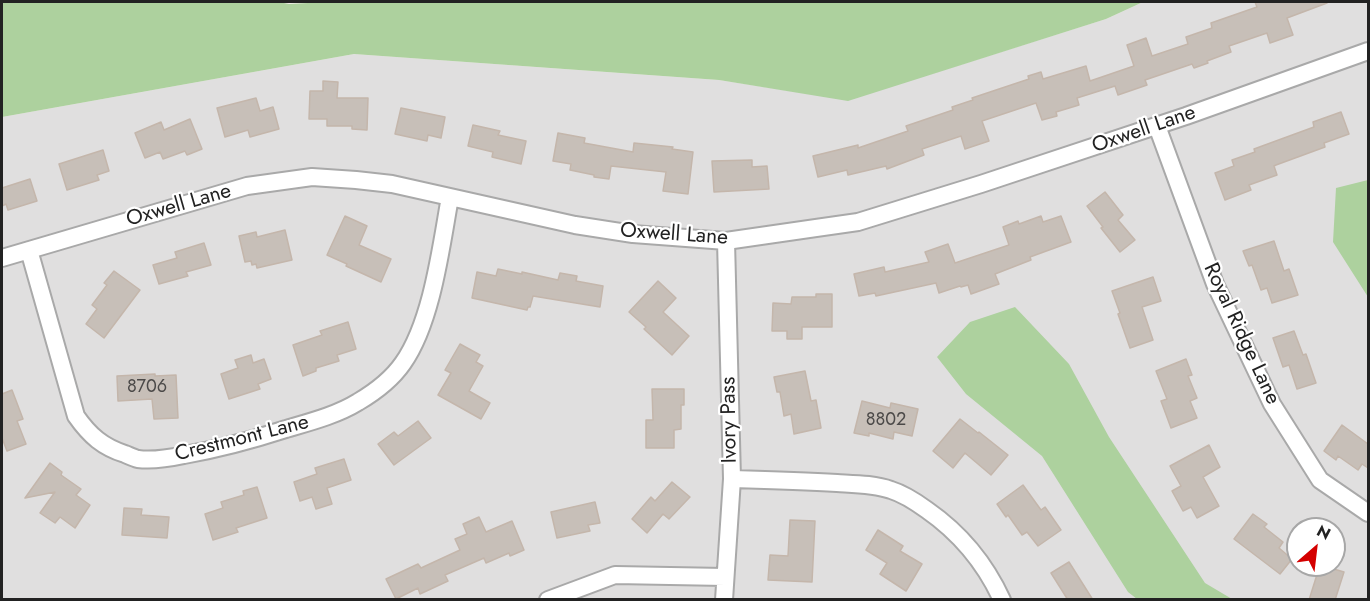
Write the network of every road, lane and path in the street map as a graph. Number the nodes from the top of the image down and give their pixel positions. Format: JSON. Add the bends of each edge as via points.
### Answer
{"nodes":[{"id":1,"x":1368,"y":51,"type":"edge"},
{"id":2,"x":1157,"y":126,"type":"junction"},
{"id":3,"x":450,"y":197,"type":"junction"},
{"id":4,"x":726,"y":241,"type":"junction"},
{"id":5,"x":29,"y":250,"type":"junction"},
{"id":6,"x":2,"y":258,"type":"edge"},
{"id":7,"x":732,"y":479,"type":"junction"},
{"id":8,"x":1368,"y":513,"type":"edge"},
{"id":9,"x":725,"y":577,"type":"junction"},
{"id":10,"x":548,"y":600,"type":"edge"},
{"id":11,"x":724,"y":600,"type":"edge"},
{"id":12,"x":1002,"y":600,"type":"edge"}],
"edges":[{"from":1,"to":2,"type":"street","name":"Oxwell Lane"},
{"from":2,"to":4,"type":"street","name":"Oxwell Lane","via":[[858,222]]},
{"from":2,"to":8,"type":"street","name":"Royal Ridge Lane","via":[[1215,284],[1272,404],[1320,480]]},
{"from":3,"to":4,"type":"street","name":"Oxwell Lane","via":[[575,225]]},
{"from":3,"to":5,"type":"street","name":"Oxwell Lane","via":[[392,184],[312,177],[247,186]]},
{"from":3,"to":5,"type":"street","name":"Crestmont Lane","via":[[424,318],[402,364],[381,386],[357,403],[317,420],[251,440],[166,458],[138,459],[116,451],[92,437],[76,416]]},
{"from":4,"to":7,"type":"street","name":"Ivory Pass"},
{"from":5,"to":6,"type":"street","name":"Oxwell Lane"},
{"from":7,"to":9,"type":"street","name":"Ivory Pass"},
{"from":7,"to":12,"type":"street","via":[[870,485],[892,490],[941,519],[960,537],[979,559]]},
{"from":9,"to":10,"type":"street","via":[[615,575]]},
{"from":9,"to":11,"type":"street","name":"Ivory Pass"}]}
